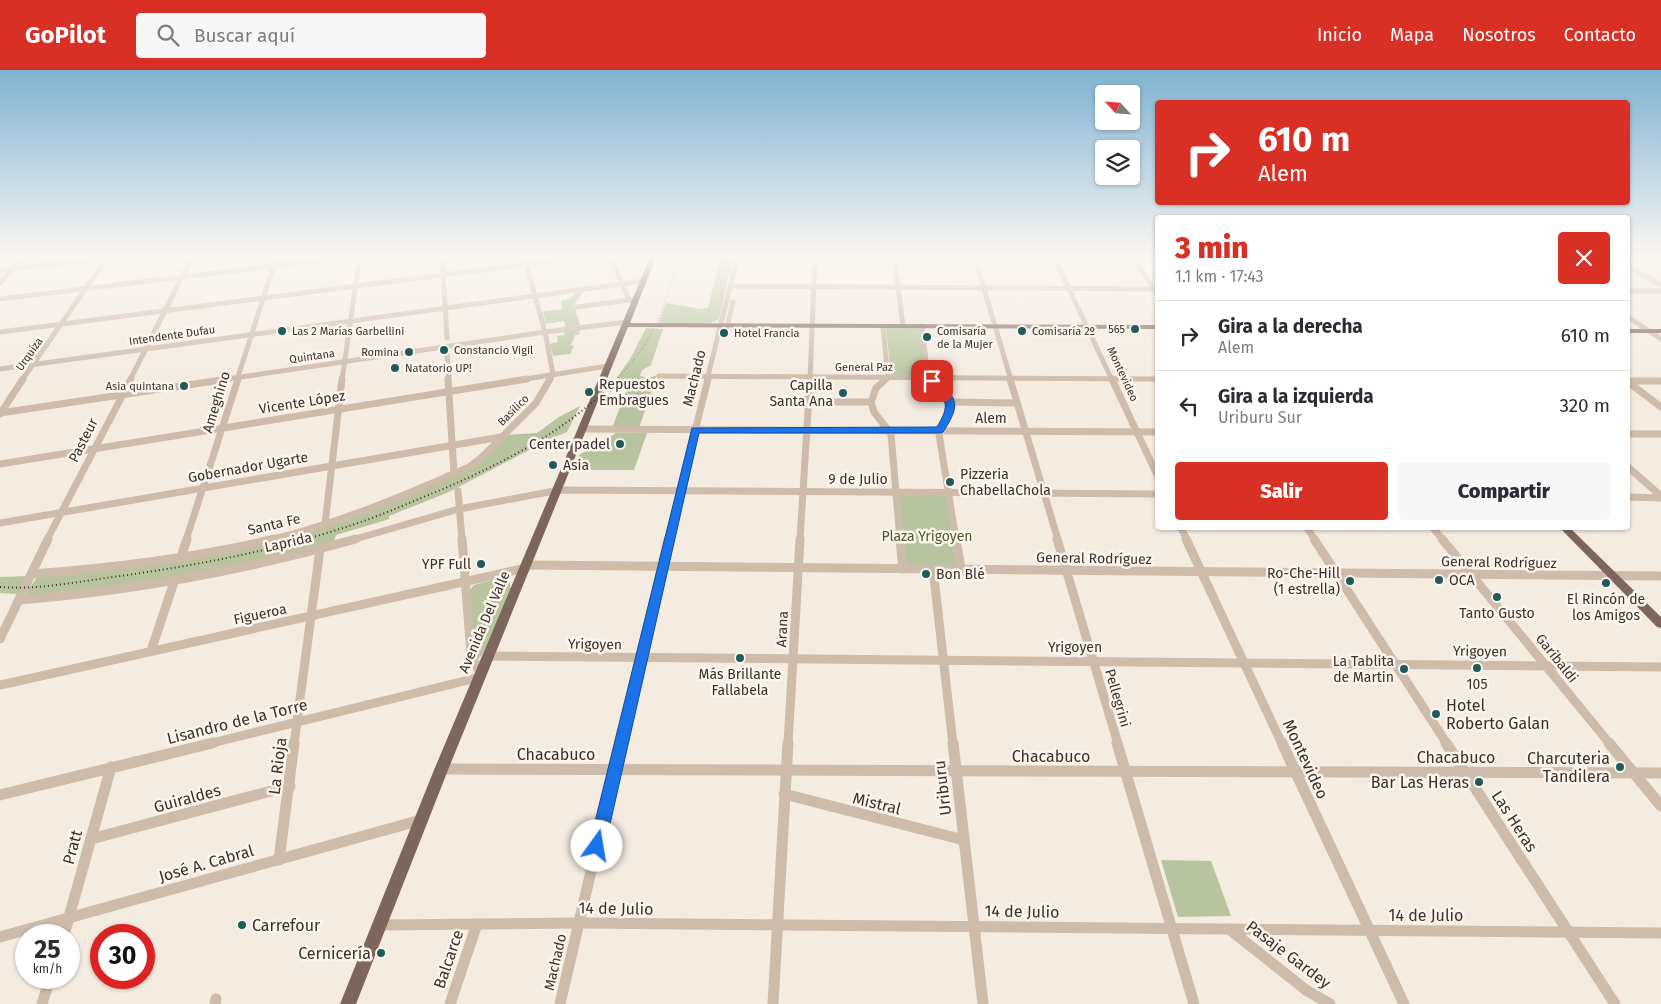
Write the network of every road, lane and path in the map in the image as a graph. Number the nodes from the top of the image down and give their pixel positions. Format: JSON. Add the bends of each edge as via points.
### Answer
{"nodes":[{"id":1,"x":263,"y":298,"type":"edge"},
{"id":2,"x":80,"y":299,"type":"edge"},
{"id":3,"x":170,"y":299,"type":"edge"},
{"id":4,"x":258,"y":299,"type":"edge"},
{"id":5,"x":353,"y":299,"type":"edge"},
{"id":6,"x":445,"y":299,"type":"edge"},
{"id":7,"x":517,"y":299,"type":"edge"},
{"id":8,"x":537,"y":299,"type":"edge"},
{"id":9,"x":632,"y":299,"type":"joint"},
{"id":10,"x":731,"y":299,"type":"edge"},
{"id":11,"x":813,"y":299,"type":"edge"},
{"id":12,"x":899,"y":299,"type":"edge"},
{"id":13,"x":986,"y":299,"type":"edge"},
{"id":14,"x":1074,"y":299,"type":"edge"},
{"id":15,"x":446,"y":308,"type":"junction"},
{"id":16,"x":570,"y":308,"type":"dead end"},
{"id":17,"x":164,"y":310,"type":"junction"},
{"id":18,"x":1630,"y":318,"type":"edge"},
{"id":19,"x":350,"y":321,"type":"junction"},
{"id":20,"x":626,"y":323,"type":"junction"},
{"id":21,"x":63,"y":324,"type":"junction"},
{"id":22,"x":724,"y":326,"type":"junction"},
{"id":23,"x":812,"y":326,"type":"junction"},
{"id":24,"x":903,"y":326,"type":"junction"},
{"id":25,"x":883,"y":327,"type":"junction"},
{"id":26,"x":923,"y":327,"type":"junction"},
{"id":27,"x":995,"y":327,"type":"junction"},
{"id":28,"x":1087,"y":328,"type":"junction"},
{"id":29,"x":1155,"y":328,"type":"edge"},
{"id":30,"x":1630,"y":331,"type":"edge"},
{"id":31,"x":1648,"y":331,"type":"junction"},
{"id":32,"x":1661,"y":331,"type":"edge"},
{"id":33,"x":0,"y":332,"type":"edge"},
{"id":34,"x":545,"y":332,"type":"junction"},
{"id":35,"x":251,"y":335,"type":"junction"},
{"id":36,"x":447,"y":338,"type":"dead end"},
{"id":37,"x":1661,"y":339,"type":"edge"},
{"id":38,"x":144,"y":349,"type":"junction"},
{"id":39,"x":447,"y":354,"type":"dead end"},
{"id":40,"x":344,"y":362,"type":"junction"},
{"id":41,"x":32,"y":365,"type":"junction"},
{"id":42,"x":608,"y":366,"type":"junction"},
{"id":43,"x":0,"y":369,"type":"edge"},
{"id":44,"x":553,"y":374,"type":"junction"},
{"id":45,"x":660,"y":376,"type":"dead end"},
{"id":46,"x":708,"y":376,"type":"junction"},
{"id":47,"x":238,"y":377,"type":"junction"},
{"id":48,"x":810,"y":377,"type":"junction"},
{"id":49,"x":888,"y":378,"type":"junction"},
{"id":50,"x":928,"y":378,"type":"junction"},
{"id":51,"x":1010,"y":378,"type":"junction"},
{"id":52,"x":1111,"y":378,"type":"junction"},
{"id":53,"x":1155,"y":379,"type":"edge"},
{"id":54,"x":1661,"y":381,"type":"edge"},
{"id":55,"x":1630,"y":382,"type":"edge"},
{"id":56,"x":1630,"y":384,"type":"edge"},
{"id":57,"x":450,"y":391,"type":"junction"},
{"id":58,"x":121,"y":395,"type":"junction"},
{"id":59,"x":807,"y":402,"type":"junction"},
{"id":60,"x":871,"y":402,"type":"junction"},
{"id":61,"x":951,"y":402,"type":"junction"},
{"id":62,"x":1017,"y":403,"type":"junction"},
{"id":63,"x":1661,"y":407,"type":"edge"},
{"id":64,"x":340,"y":409,"type":"junction"},
{"id":65,"x":0,"y":414,"type":"edge"},
{"id":66,"x":222,"y":428,"type":"junction"},
{"id":67,"x":583,"y":429,"type":"junction"},
{"id":68,"x":695,"y":430,"type":"junction"},
{"id":69,"x":807,"y":430,"type":"junction"},
{"id":70,"x":889,"y":430,"type":"junction"},
{"id":71,"x":940,"y":430,"type":"junction"},
{"id":72,"x":1025,"y":431,"type":"junction"},
{"id":73,"x":1136,"y":432,"type":"junction"},
{"id":74,"x":1155,"y":432,"type":"edge"},
{"id":75,"x":1630,"y":434,"type":"edge"},
{"id":76,"x":1661,"y":434,"type":"edge"},
{"id":77,"x":501,"y":436,"type":"junction"},
{"id":78,"x":452,"y":444,"type":"junction"},
{"id":79,"x":96,"y":448,"type":"junction"},
{"id":80,"x":0,"y":464,"type":"edge"},
{"id":81,"x":332,"y":465,"type":"junction"},
{"id":82,"x":1630,"y":469,"type":"edge"},
{"id":83,"x":1155,"y":472,"type":"edge"},
{"id":84,"x":454,"y":473,"type":"junction"},
{"id":85,"x":203,"y":487,"type":"junction"},
{"id":86,"x":559,"y":490,"type":"junction"},
{"id":87,"x":679,"y":490,"type":"junction"},
{"id":88,"x":458,"y":491,"type":"dead end"},
{"id":89,"x":803,"y":491,"type":"junction"},
{"id":90,"x":896,"y":492,"type":"junction"},
{"id":91,"x":947,"y":492,"type":"junction"},
{"id":92,"x":1044,"y":493,"type":"junction"},
{"id":93,"x":1155,"y":494,"type":"edge"},
{"id":94,"x":1630,"y":497,"type":"edge"},
{"id":95,"x":1661,"y":497,"type":"edge"},
{"id":96,"x":459,"y":509,"type":"junction"},
{"id":97,"x":60,"y":513,"type":"junction"},
{"id":98,"x":0,"y":523,"type":"edge"},
{"id":99,"x":325,"y":524,"type":"junction"},
{"id":100,"x":1182,"y":530,"type":"edge"},
{"id":101,"x":1309,"y":530,"type":"edge"},
{"id":102,"x":1435,"y":530,"type":"edge"},
{"id":103,"x":1567,"y":530,"type":"edge"},
{"id":104,"x":320,"y":549,"type":"junction"},
{"id":105,"x":181,"y":557,"type":"junction"},
{"id":106,"x":527,"y":567,"type":"junction"},
{"id":107,"x":662,"y":568,"type":"junction"},
{"id":108,"x":799,"y":568,"type":"junction"},
{"id":109,"x":903,"y":568,"type":"junction"},
{"id":110,"x":932,"y":569,"type":"junction"},
{"id":111,"x":962,"y":569,"type":"junction"},
{"id":112,"x":1066,"y":570,"type":"junction"},
{"id":113,"x":1202,"y":572,"type":"junction"},
{"id":114,"x":1337,"y":573,"type":"junction"},
{"id":115,"x":32,"y":574,"type":"junction"},
{"id":116,"x":1471,"y":574,"type":"junction"},
{"id":117,"x":1612,"y":575,"type":"junction"},
{"id":118,"x":1661,"y":576,"type":"edge"},
{"id":119,"x":174,"y":582,"type":"junction"},
{"id":120,"x":464,"y":582,"type":"junction"},
{"id":121,"x":18,"y":600,"type":"junction"},
{"id":122,"x":311,"y":617,"type":"junction"},
{"id":123,"x":1661,"y":624,"type":"edge"},
{"id":124,"x":3,"y":628,"type":"edge"},
{"id":125,"x":0,"y":639,"type":"edge"},
{"id":126,"x":152,"y":651,"type":"junction"},
{"id":127,"x":489,"y":656,"type":"junction"},
{"id":128,"x":794,"y":658,"type":"junction"},
{"id":129,"x":640,"y":659,"type":"junction"},
{"id":130,"x":943,"y":660,"type":"junction"},
{"id":131,"x":1093,"y":661,"type":"junction"},
{"id":132,"x":1244,"y":662,"type":"junction"},
{"id":133,"x":1396,"y":664,"type":"junction"},
{"id":134,"x":1545,"y":665,"type":"junction"},
{"id":135,"x":1661,"y":667,"type":"edge"},
{"id":136,"x":481,"y":677,"type":"junction"},
{"id":137,"x":0,"y":685,"type":"edge"},
{"id":138,"x":298,"y":721,"type":"junction"},
{"id":139,"x":112,"y":767,"type":"junction"},
{"id":140,"x":442,"y":768,"type":"junction"},
{"id":141,"x":615,"y":769,"type":"junction"},
{"id":142,"x":787,"y":770,"type":"junction"},
{"id":143,"x":955,"y":770,"type":"junction"},
{"id":144,"x":1124,"y":771,"type":"junction"},
{"id":145,"x":1295,"y":772,"type":"junction"},
{"id":146,"x":1466,"y":772,"type":"junction"},
{"id":147,"x":1634,"y":773,"type":"junction"},
{"id":148,"x":1661,"y":773,"type":"edge"},
{"id":149,"x":290,"y":786,"type":"junction"},
{"id":150,"x":784,"y":794,"type":"junction"},
{"id":151,"x":0,"y":795,"type":"edge"},
{"id":152,"x":1661,"y":806,"type":"edge"},
{"id":153,"x":421,"y":820,"type":"junction"},
{"id":154,"x":91,"y":839,"type":"junction"},
{"id":155,"x":964,"y":840,"type":"junction"},
{"id":156,"x":279,"y":860,"type":"junction"},
{"id":157,"x":70,"y":918,"type":"junction"},
{"id":158,"x":578,"y":923,"type":"junction"},
{"id":159,"x":68,"y":924,"type":"edge"},
{"id":160,"x":477,"y":924,"type":"junction"},
{"id":161,"x":381,"y":925,"type":"junction"},
{"id":162,"x":778,"y":926,"type":"junction"},
{"id":163,"x":973,"y":926,"type":"junction"},
{"id":164,"x":1229,"y":929,"type":"junction"},
{"id":165,"x":1172,"y":930,"type":"junction"},
{"id":166,"x":1370,"y":931,"type":"junction"},
{"id":167,"x":1569,"y":932,"type":"junction"},
{"id":168,"x":1661,"y":933,"type":"edge"},
{"id":169,"x":0,"y":937,"type":"edge"},
{"id":170,"x":47,"y":989,"type":"edge"},
{"id":171,"x":42,"y":1004,"type":"edge"},
{"id":172,"x":348,"y":1004,"type":"edge"},
{"id":173,"x":450,"y":1004,"type":"edge"},
{"id":174,"x":560,"y":1004,"type":"edge"},
{"id":175,"x":772,"y":1004,"type":"edge"},
{"id":176,"x":983,"y":1004,"type":"edge"},
{"id":177,"x":1194,"y":1004,"type":"edge"},
{"id":178,"x":1330,"y":1004,"type":"edge"},
{"id":179,"x":1404,"y":1004,"type":"edge"},
{"id":180,"x":1615,"y":1004,"type":"edge"}],
"edges":[{"from":1,"to":35,"type":"street","name":"Ameghino"},
{"from":2,"to":21,"type":"street","name":"Urquiza"},
{"from":3,"to":17,"type":"street","name":"Pasteur"},
{"from":4,"to":17,"type":"street"},
{"from":5,"to":19,"type":"street"},
{"from":6,"to":15,"type":"street"},
{"from":7,"to":15,"type":"street","name":"Intendente Dufau"},
{"from":8,"to":34,"type":"street"},
{"from":9,"to":16,"type":"street"},
{"from":9,"to":20,"type":"main road","name":"Avenida Del Valle"},
{"from":10,"to":22,"type":"street","name":"Machado"},
{"from":11,"to":23,"type":"street","name":"Arana"},
{"from":12,"to":24,"type":"street"},
{"from":13,"to":27,"type":"street","name":"Pellegrini"},
{"from":14,"to":28,"type":"street","name":"Montevideo"},
{"from":15,"to":19,"type":"street","name":"Intendente Dufau"},
{"from":15,"to":36,"type":"street"},
{"from":17,"to":21,"type":"street"},
{"from":17,"to":38,"type":"street","name":"Pasteur"},
{"from":18,"to":31,"type":"street"},
{"from":19,"to":35,"type":"street","name":"Intendente Dufau"},
{"from":19,"to":40,"type":"street"},
{"from":20,"to":22,"type":"main road"},
{"from":20,"to":34,"type":"street","name":"Quintana"},
{"from":20,"to":42,"type":"main road","name":"Avenida Del Valle"},
{"from":21,"to":33,"type":"street"},
{"from":21,"to":41,"type":"street","name":"Urquiza"},
{"from":22,"to":23,"type":"main road"},
{"from":22,"to":46,"type":"street","name":"Machado"},
{"from":23,"to":24,"type":"main road"},
{"from":23,"to":25,"type":"main road"},
{"from":23,"to":48,"type":"street","name":"Arana"},
{"from":24,"to":26,"type":"main road"},
{"from":25,"to":26,"type":"main road"},
{"from":25,"to":49,"type":"street"},
{"from":26,"to":27,"type":"main road"},
{"from":26,"to":50,"type":"street"},
{"from":27,"to":28,"type":"main road"},
{"from":27,"to":51,"type":"street","name":"Pellegrini"},
{"from":28,"to":29,"type":"main road"},
{"from":28,"to":52,"type":"street","name":"Montevideo"},
{"from":30,"to":31,"type":"main road"},
{"from":31,"to":32,"type":"main road"},
{"from":31,"to":37,"type":"street"},
{"from":34,"to":40,"type":"street","name":"Quintana"},
{"from":34,"to":44,"type":"street"},
{"from":35,"to":38,"type":"street","name":"Intendente Dufau"},
{"from":35,"to":47,"type":"street","name":"Ameghino"},
{"from":38,"to":41,"type":"street","name":"Intendente Dufau"},
{"from":38,"to":58,"type":"street","name":"Pasteur"},
{"from":39,"to":57,"type":"street"},
{"from":40,"to":47,"type":"street","name":"Quintana"},
{"from":40,"to":64,"type":"street"},
{"from":41,"to":43,"type":"street","name":"Intendente Dufau"},
{"from":41,"to":65,"type":"street","name":"Urquiza"},
{"from":42,"to":44,"type":"street","name":"Vicente López"},
{"from":42,"to":67,"type":"main road","name":"Avenida Del Valle"},
{"from":44,"to":57,"type":"street","name":"Vicente López"},
{"from":44,"to":77,"type":"street","name":"Basílico","via":[[536,403]]},
{"from":45,"to":46,"type":"street","name":"General Paz"},
{"from":46,"to":48,"type":"street","name":"General Paz"},
{"from":46,"to":68,"type":"street","name":"Machado"},
{"from":47,"to":58,"type":"street","name":"Quintana"},
{"from":47,"to":66,"type":"street","name":"Ameghino"},
{"from":48,"to":49,"type":"street","name":"General Paz"},
{"from":48,"to":59,"type":"street","name":"Arana"},
{"from":49,"to":50,"type":"street","name":"General Paz"},
{"from":49,"to":60,"type":"street","via":[[876,388]]},
{"from":50,"to":51,"type":"street","name":"General Paz"},
{"from":50,"to":61,"type":"street","via":[[947,394]]},
{"from":51,"to":52,"type":"street","name":"General Paz"},
{"from":51,"to":62,"type":"street","name":"Pellegrini"},
{"from":52,"to":53,"type":"street","name":"General Paz"},
{"from":52,"to":73,"type":"street","name":"Montevideo"},
{"from":54,"to":55,"type":"street"},
{"from":56,"to":63,"type":"street"},
{"from":57,"to":64,"type":"street","name":"Vicente López"},
{"from":57,"to":78,"type":"street"},
{"from":58,"to":65,"type":"street","name":"Quintana"},
{"from":58,"to":79,"type":"street","name":"Pasteur"},
{"from":59,"to":60,"type":"street"},
{"from":59,"to":69,"type":"street","name":"Arana"},
{"from":60,"to":70,"type":"street","via":[[874,412]]},
{"from":61,"to":62,"type":"street"},
{"from":61,"to":71,"type":"street"},
{"from":62,"to":72,"type":"street","name":"Pellegrini"},
{"from":64,"to":66,"type":"street","name":"Vicente López"},
{"from":64,"to":81,"type":"street"},
{"from":66,"to":79,"type":"street","name":"Vicente López"},
{"from":66,"to":85,"type":"street","name":"Ameghino"},
{"from":67,"to":68,"type":"street","name":"Alem"},
{"from":67,"to":86,"type":"main road","name":"Avenida Del Valle"},
{"from":68,"to":69,"type":"street","name":"Alem"},
{"from":68,"to":87,"type":"street","name":"Machado"},
{"from":69,"to":70,"type":"street","name":"Alem"},
{"from":69,"to":89,"type":"street","name":"Arana"},
{"from":70,"to":71,"type":"street","name":"Alem"},
{"from":70,"to":90,"type":"street"},
{"from":71,"to":72,"type":"street","name":"Alem"},
{"from":71,"to":91,"type":"street"},
{"from":72,"to":73,"type":"street","name":"Alem"},
{"from":72,"to":92,"type":"street","name":"Pellegrini"},
{"from":73,"to":74,"type":"street","name":"Alem"},
{"from":73,"to":83,"type":"street","name":"Montevideo"},
{"from":75,"to":76,"type":"street"},
{"from":77,"to":78,"type":"street","name":"Gobernador Ugarte"},
{"from":77,"to":84,"type":"street","name":"Santa Fe","via":[[482,457]]},
{"from":78,"to":81,"type":"street","name":"Gobernador Ugarte"},
{"from":78,"to":84,"type":"street"},
{"from":79,"to":80,"type":"street","name":"Vicente López"},
{"from":79,"to":97,"type":"street","name":"Pasteur"},
{"from":81,"to":85,"type":"street","name":"Gobernador Ugarte"},
{"from":81,"to":99,"type":"street"},
{"from":82,"to":95,"type":"street"},
{"from":84,"to":99,"type":"street","name":"Santa Fe"},
{"from":85,"to":97,"type":"street","name":"Gobernador Ugarte"},
{"from":85,"to":105,"type":"street","name":"Ameghino"},
{"from":86,"to":87,"type":"street","name":"9 de Julio"},
{"from":86,"to":96,"type":"street","name":"Laprida"},
{"from":86,"to":106,"type":"main road","name":"Avenida Del Valle"},
{"from":87,"to":89,"type":"street","name":"9 de Julio"},
{"from":87,"to":107,"type":"street","name":"Machado"},
{"from":88,"to":96,"type":"street"},
{"from":89,"to":90,"type":"street","name":"9 de Julio"},
{"from":89,"to":108,"type":"street","name":"Arana"},
{"from":90,"to":91,"type":"street","name":"9 de Julio"},
{"from":90,"to":109,"type":"street"},
{"from":91,"to":92,"type":"street","name":"9 de Julio"},
{"from":91,"to":111,"type":"street"},
{"from":92,"to":93,"type":"street","name":"9 de Julio"},
{"from":92,"to":112,"type":"street","name":"Pellegrini"},
{"from":94,"to":95,"type":"street"},
{"from":96,"to":104,"type":"street","name":"Laprida"},
{"from":96,"to":120,"type":"street"},
{"from":97,"to":98,"type":"street","name":"Gobernador Ugarte"},
{"from":97,"to":115,"type":"street","name":"Pasteur"},
{"from":99,"to":105,"type":"street","name":"Santa Fe"},
{"from":100,"to":113,"type":"street","name":"Montevideo"},
{"from":101,"to":114,"type":"street","name":"Las Heras"},
{"from":102,"to":116,"type":"street","name":"Garibaldi"},
{"from":103,"to":117,"type":"main road"},
{"from":104,"to":119,"type":"street","name":"Laprida"},
{"from":104,"to":122,"type":"street","name":"La Rioja"},
{"from":105,"to":115,"type":"street","name":"Santa Fe"},
{"from":106,"to":107,"type":"street","name":"General Rodríguez"},
{"from":106,"to":120,"type":"street","name":"Figueroa"},
{"from":106,"to":127,"type":"main road","name":"Avenida Del Valle"},
{"from":107,"to":108,"type":"street","name":"General Rodríguez"},
{"from":107,"to":129,"type":"street","name":"Machado"},
{"from":108,"to":109,"type":"street","name":"General Rodríguez"},
{"from":108,"to":128,"type":"street","name":"Arana"},
{"from":109,"to":110,"type":"street","name":"General Rodríguez"},
{"from":110,"to":111,"type":"street","name":"General Rodríguez"},
{"from":110,"to":130,"type":"street","name":"Uriburu"},
{"from":111,"to":112,"type":"street","name":"General Rodríguez"},
{"from":112,"to":113,"type":"street","name":"General Rodríguez"},
{"from":112,"to":131,"type":"street","name":"Pellegrini"},
{"from":113,"to":114,"type":"street","name":"General Rodríguez"},
{"from":113,"to":132,"type":"street","name":"Montevideo"},
{"from":114,"to":116,"type":"street","name":"General Rodríguez"},
{"from":114,"to":133,"type":"street","name":"Las Heras"},
{"from":115,"to":121,"type":"street","name":"Pasteur"},
{"from":116,"to":117,"type":"street","name":"General Rodríguez"},
{"from":116,"to":134,"type":"street","name":"Garibaldi"},
{"from":117,"to":118,"type":"street","name":"General Rodríguez"},
{"from":117,"to":123,"type":"main road"},
{"from":119,"to":121,"type":"street","name":"Laprida"},
{"from":119,"to":126,"type":"street"},
{"from":120,"to":122,"type":"street","name":"Figueroa"},
{"from":120,"to":136,"type":"street","via":[[471,653]]},
{"from":121,"to":124,"type":"street","name":"Pasteur"},
{"from":122,"to":126,"type":"street","name":"Figueroa"},
{"from":122,"to":138,"type":"street","name":"La Rioja"},
{"from":124,"to":125,"type":"street","name":"Pasteur"},
{"from":126,"to":137,"type":"street","name":"Figueroa"},
{"from":127,"to":129,"type":"street","name":"Yrigoyen"},
{"from":127,"to":136,"type":"main road","name":"Avenida Del Valle"},
{"from":128,"to":129,"type":"street","name":"Yrigoyen"},
{"from":128,"to":130,"type":"street","name":"Yrigoyen"},
{"from":128,"to":142,"type":"street","name":"Arana"},
{"from":129,"to":141,"type":"street","name":"Machado"},
{"from":130,"to":131,"type":"street","name":"Yrigoyen"},
{"from":130,"to":143,"type":"street","name":"Uriburu"},
{"from":131,"to":132,"type":"street","name":"Yrigoyen"},
{"from":131,"to":144,"type":"street","name":"Pellegrini"},
{"from":132,"to":133,"type":"street","name":"Yrigoyen"},
{"from":132,"to":145,"type":"street","name":"Montevideo"},
{"from":133,"to":134,"type":"street","name":"Yrigoyen"},
{"from":133,"to":146,"type":"street","name":"Las Heras"},
{"from":134,"to":135,"type":"street","name":"Yrigoyen"},
{"from":134,"to":147,"type":"street","name":"Garibaldi"},
{"from":136,"to":138,"type":"street","name":"Lisandro de la Torre"},
{"from":136,"to":140,"type":"main road","name":"Avenida Del Valle"},
{"from":138,"to":139,"type":"street","name":"Lisandro de la Torre"},
{"from":138,"to":149,"type":"street","name":"La Rioja"},
{"from":139,"to":151,"type":"street","name":"Lisandro de la Torre"},
{"from":139,"to":154,"type":"street","name":"Pratt"},
{"from":140,"to":141,"type":"street","name":"Chacabuco"},
{"from":140,"to":153,"type":"main road","name":"Avenida Del Valle"},
{"from":141,"to":142,"type":"street","name":"Chacabuco"},
{"from":141,"to":158,"type":"street","name":"Machado"},
{"from":142,"to":143,"type":"street","name":"Chacabuco"},
{"from":142,"to":150,"type":"street","name":"Arana"},
{"from":143,"to":144,"type":"street","name":"Chacabuco"},
{"from":143,"to":155,"type":"street","name":"Uriburu"},
{"from":144,"to":145,"type":"street","name":"Chacabuco"},
{"from":144,"to":165,"type":"street","name":"Pellegrini"},
{"from":145,"to":146,"type":"street","name":"Chacabuco"},
{"from":145,"to":166,"type":"street","name":"Montevideo"},
{"from":146,"to":147,"type":"street","name":"Chacabuco"},
{"from":146,"to":167,"type":"street","name":"Las Heras"},
{"from":147,"to":148,"type":"street","name":"Chacabuco"},
{"from":147,"to":152,"type":"street","name":"Garibaldi"},
{"from":149,"to":154,"type":"street","name":"Guiraldes"},
{"from":149,"to":156,"type":"street","name":"La Rioja"},
{"from":150,"to":155,"type":"street","name":"Mistral"},
{"from":150,"to":162,"type":"street","name":"Arana"},
{"from":153,"to":156,"type":"street","name":"José A. Cabral"},
{"from":153,"to":161,"type":"main road","name":"Avenida Del Valle"},
{"from":154,"to":157,"type":"street","name":"Pratt"},
{"from":155,"to":163,"type":"street","name":"Uriburu"},
{"from":156,"to":157,"type":"street","name":"José A. Cabral"},
{"from":157,"to":159,"type":"street","name":"Pratt"},
{"from":157,"to":169,"type":"street","name":"José A. Cabral"},
{"from":158,"to":160,"type":"street","name":"14 de Julio"},
{"from":158,"to":162,"type":"street","name":"14 de Julio"},
{"from":158,"to":174,"type":"street","name":"Machado"},
{"from":160,"to":161,"type":"street","name":"14 de Julio"},
{"from":160,"to":173,"type":"street","name":"Balcarce"},
{"from":161,"to":172,"type":"main road","name":"Avenida Del Valle"},
{"from":162,"to":163,"type":"street","name":"14 de Julio"},
{"from":162,"to":175,"type":"street","name":"Arana"},
{"from":163,"to":165,"type":"street","name":"14 de Julio"},
{"from":163,"to":176,"type":"street","name":"Uriburu"},
{"from":164,"to":165,"type":"street","name":"14 de Julio"},
{"from":164,"to":166,"type":"street","name":"14 de Julio"},
{"from":164,"to":178,"type":"street","name":"Pasaje Gardey","via":[[1306,990]]},
{"from":165,"to":177,"type":"street","name":"Pellegrini"},
{"from":166,"to":167,"type":"street","name":"14 de Julio"},
{"from":166,"to":179,"type":"street","name":"Montevideo"},
{"from":167,"to":168,"type":"street","name":"14 de Julio"},
{"from":167,"to":180,"type":"street","name":"Las Heras"},
{"from":170,"to":171,"type":"street"}]}
